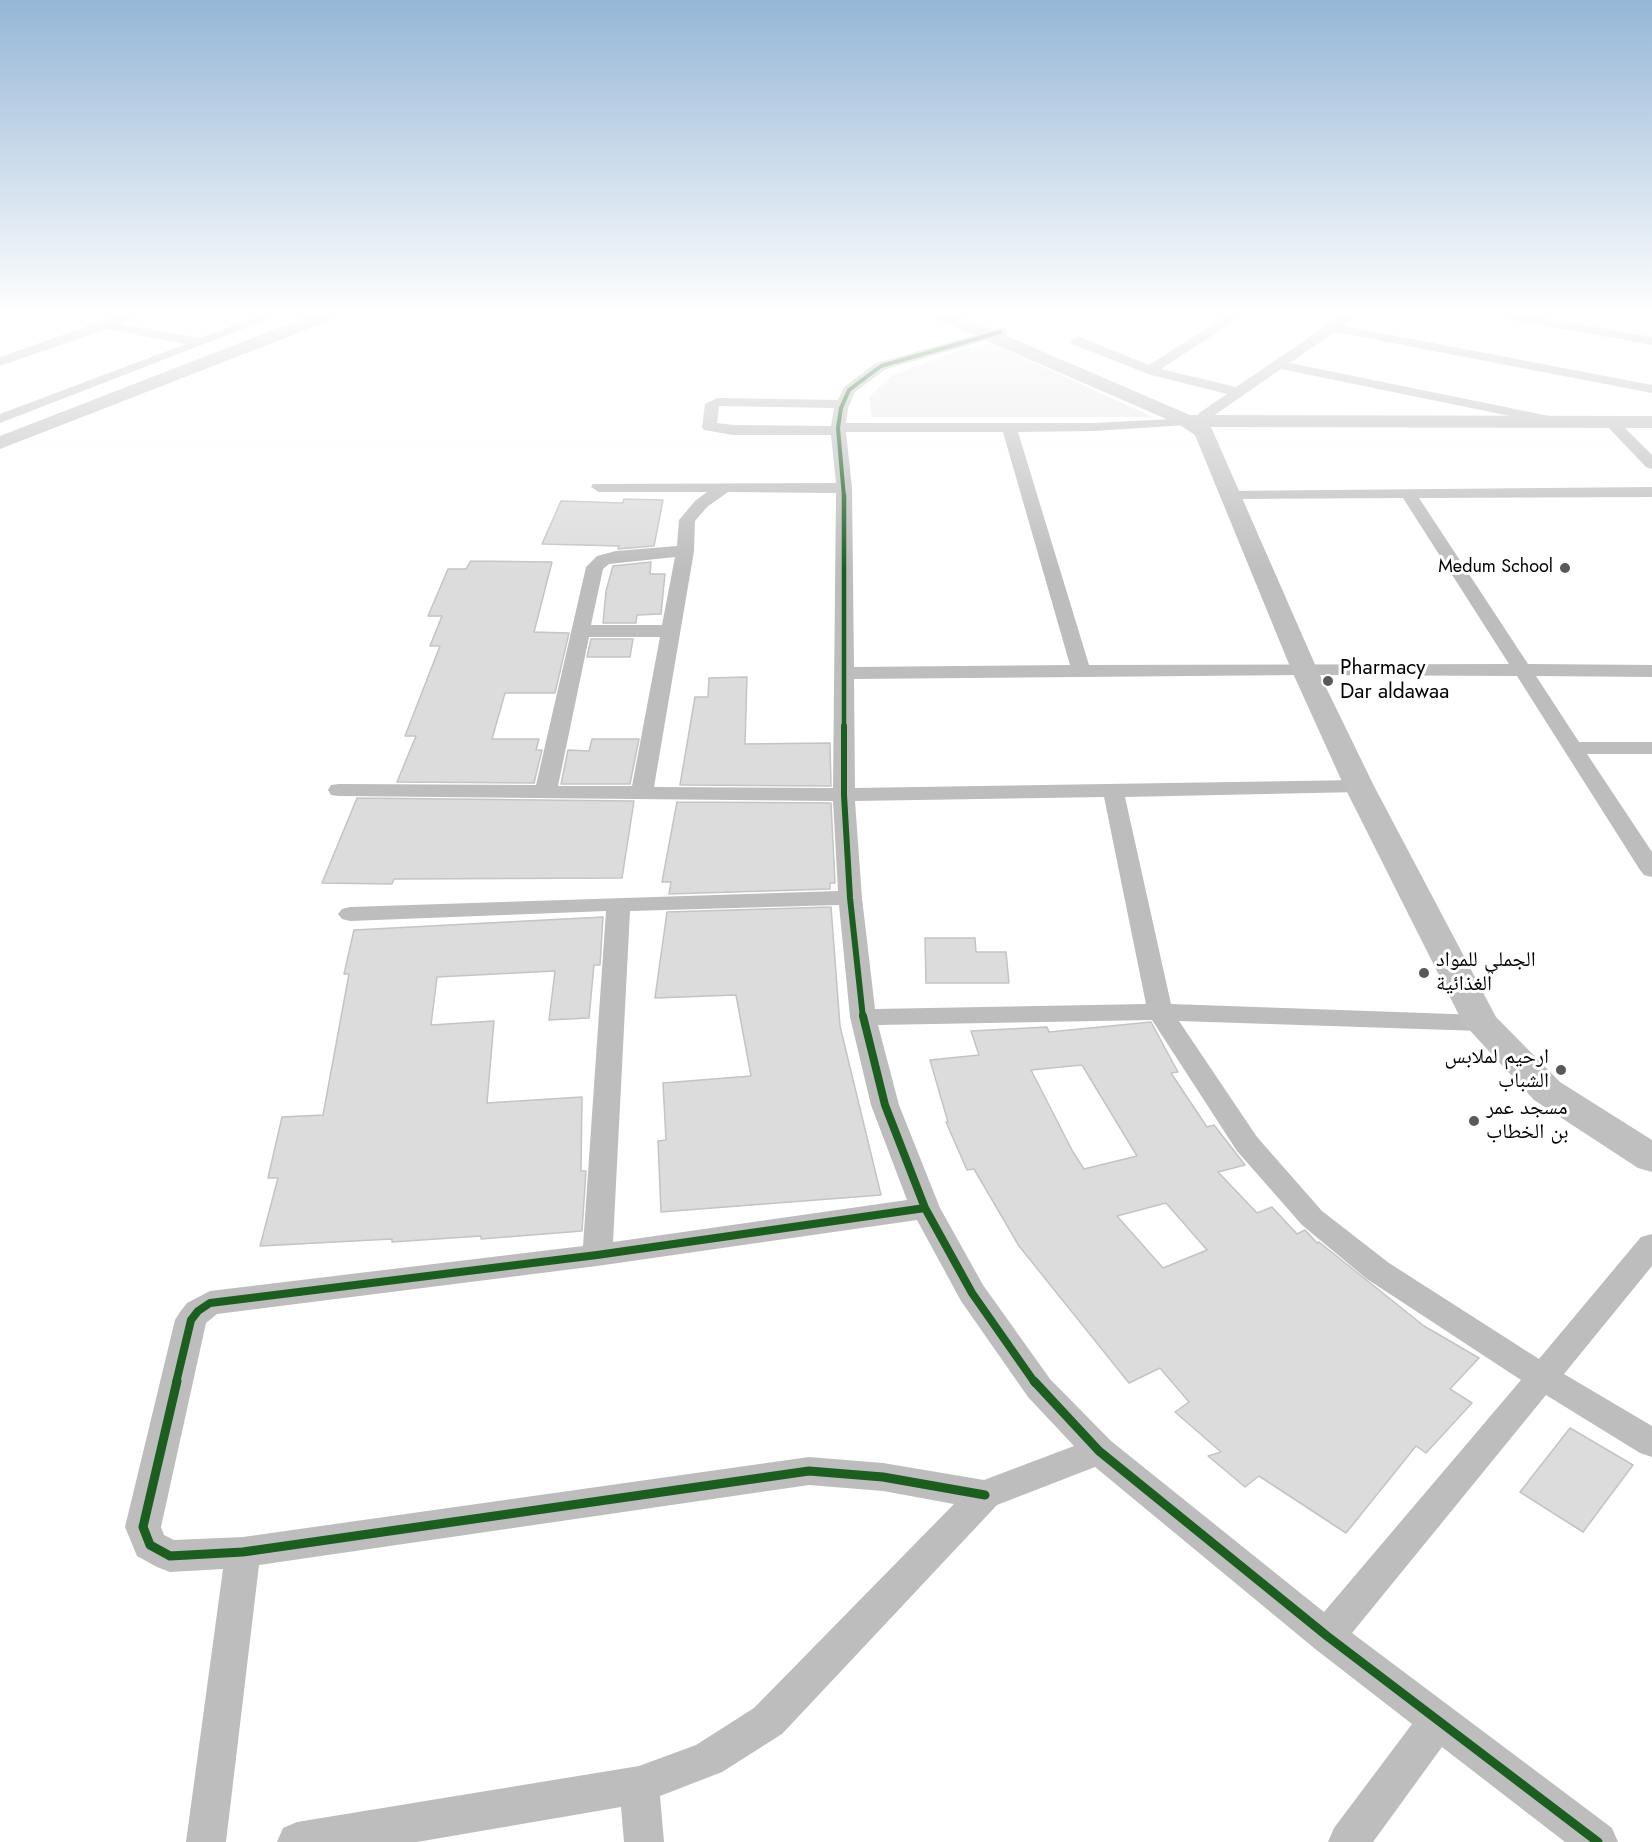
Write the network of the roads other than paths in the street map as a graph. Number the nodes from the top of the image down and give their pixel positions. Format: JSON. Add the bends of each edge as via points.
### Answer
{"nodes":[{"id":1,"x":52,"y":399,"type":"edge"},
{"id":2,"x":113,"y":399,"type":"edge"},
{"id":3,"x":846,"y":399,"type":"edge"},
{"id":4,"x":1148,"y":399,"type":"edge"},
{"id":5,"x":1230,"y":399,"type":"edge"},
{"id":6,"x":1446,"y":399,"type":"edge"},
{"id":7,"x":0,"y":419,"type":"edge"},
{"id":8,"x":1549,"y":420,"type":"junction"},
{"id":9,"x":840,"y":421,"type":"junction"},
{"id":10,"x":1202,"y":422,"type":"junction"},
{"id":11,"x":1610,"y":422,"type":"junction"},
{"id":12,"x":1652,"y":422,"type":"edge"},
{"id":13,"x":1010,"y":429,"type":"junction"},
{"id":14,"x":0,"y":443,"type":"edge"},
{"id":15,"x":1652,"y":464,"type":"edge"},
{"id":16,"x":599,"y":487,"type":"dead end"},
{"id":17,"x":725,"y":487,"type":"junction"},
{"id":18,"x":844,"y":488,"type":"junction"},
{"id":19,"x":1652,"y":492,"type":"edge"},
{"id":20,"x":1229,"y":494,"type":"junction"},
{"id":21,"x":1409,"y":495,"type":"junction"},
{"id":22,"x":685,"y":551,"type":"junction"},
{"id":23,"x":581,"y":631,"type":"junction"},
{"id":24,"x":671,"y":631,"type":"junction"},
{"id":25,"x":1304,"y":669,"type":"junction"},
{"id":26,"x":1081,"y":670,"type":"junction"},
{"id":27,"x":1522,"y":670,"type":"junction"},
{"id":28,"x":1652,"y":671,"type":"edge"},
{"id":29,"x":845,"y":673,"type":"junction"},
{"id":30,"x":1572,"y":748,"type":"junction"},
{"id":31,"x":1652,"y":748,"type":"edge"},
{"id":32,"x":1359,"y":786,"type":"junction"},
{"id":33,"x":1113,"y":789,"type":"junction"},
{"id":34,"x":339,"y":790,"type":"dead end"},
{"id":35,"x":546,"y":790,"type":"junction"},
{"id":36,"x":642,"y":792,"type":"junction"},
{"id":37,"x":844,"y":795,"type":"junction"},
{"id":38,"x":1652,"y":870,"type":"edge"},
{"id":39,"x":850,"y":898,"type":"junction"},
{"id":40,"x":618,"y":904,"type":"junction"},
{"id":41,"x":350,"y":914,"type":"dead end"},
{"id":42,"x":1160,"y":1012,"type":"junction"},
{"id":43,"x":863,"y":1017,"type":"junction"},
{"id":44,"x":1481,"y":1023,"type":"junction"},
{"id":45,"x":1652,"y":1158,"type":"edge"},
{"id":46,"x":925,"y":1208,"type":"junction"},
{"id":47,"x":1652,"y":1245,"type":"edge"},
{"id":48,"x":597,"y":1255,"type":"junction"},
{"id":49,"x":1542,"y":1377,"type":"junction"},
{"id":50,"x":1652,"y":1443,"type":"edge"},
{"id":51,"x":1099,"y":1451,"type":"junction"},
{"id":52,"x":985,"y":1495,"type":"junction"},
{"id":53,"x":243,"y":1552,"type":"junction"},
{"id":54,"x":1327,"y":1636,"type":"junction"},
{"id":55,"x":1438,"y":1721,"type":"junction"},
{"id":56,"x":639,"y":1785,"type":"junction"},
{"id":57,"x":206,"y":1842,"type":"edge"},
{"id":58,"x":297,"y":1842,"type":"edge"},
{"id":59,"x":644,"y":1842,"type":"edge"},
{"id":60,"x":1348,"y":1842,"type":"edge"},
{"id":61,"x":1598,"y":1842,"type":"edge"}],
"edges":[{"from":1,"to":7,"type":"street"},
{"from":2,"to":14,"type":"highway"},
{"from":3,"to":9,"type":"street"},
{"from":4,"to":10,"type":"main road"},
{"from":5,"to":10,"type":"street"},
{"from":6,"to":8,"type":"street"},
{"from":8,"to":10,"type":"main road"},
{"from":8,"to":11,"type":"main road"},
{"from":9,"to":9,"type":"street","via":[[717,402],[712,404],[710,427],[734,430]]},
{"from":9,"to":13,"type":"street"},
{"from":9,"to":18,"type":"street"},
{"from":10,"to":13,"type":"street"},
{"from":10,"to":20,"type":"main road"},
{"from":11,"to":12,"type":"main road"},
{"from":11,"to":15,"type":"street"},
{"from":13,"to":26,"type":"street"},
{"from":16,"to":17,"type":"street"},
{"from":17,"to":18,"type":"street"},
{"from":17,"to":22,"type":"street","via":[[687,520]]},
{"from":18,"to":29,"type":"street"},
{"from":19,"to":21,"type":"street"},
{"from":20,"to":21,"type":"street"},
{"from":20,"to":25,"type":"main road"},
{"from":21,"to":27,"type":"street"},
{"from":22,"to":23,"type":"street","via":[[603,560],[595,567]]},
{"from":22,"to":24,"type":"street"},
{"from":23,"to":24,"type":"street"},
{"from":23,"to":35,"type":"street"},
{"from":24,"to":36,"type":"street"},
{"from":25,"to":26,"type":"street"},
{"from":25,"to":27,"type":"street"},
{"from":25,"to":32,"type":"main road"},
{"from":26,"to":29,"type":"street"},
{"from":27,"to":28,"type":"street"},
{"from":27,"to":30,"type":"street"},
{"from":29,"to":37,"type":"street"},
{"from":30,"to":31,"type":"street"},
{"from":30,"to":38,"type":"street"},
{"from":32,"to":33,"type":"street"},
{"from":32,"to":44,"type":"main road"},
{"from":33,"to":37,"type":"street"},
{"from":33,"to":42,"type":"street"},
{"from":34,"to":35,"type":"street"},
{"from":35,"to":36,"type":"street"},
{"from":36,"to":37,"type":"street"},
{"from":37,"to":39,"type":"street"},
{"from":39,"to":40,"type":"street"},
{"from":39,"to":43,"type":"street"},
{"from":40,"to":41,"type":"street"},
{"from":40,"to":48,"type":"street"},
{"from":42,"to":43,"type":"street"},
{"from":42,"to":44,"type":"street"},
{"from":42,"to":49,"type":"street","via":[[1247,1144],[1312,1218],[1378,1270]]},
{"from":43,"to":46,"type":"street","via":[[885,1105]]},
{"from":44,"to":45,"type":"main road","via":[[1547,1091]]},
{"from":46,"to":48,"type":"street"},
{"from":46,"to":51,"type":"street","via":[[972,1293],[1039,1388]]},
{"from":47,"to":49,"type":"street"},
{"from":48,"to":53,"type":"street","via":[[210,1303],[198,1311],[191,1320],[143,1527],[150,1545],[170,1556]]},
{"from":49,"to":50,"type":"street"},
{"from":49,"to":54,"type":"street"},
{"from":51,"to":52,"type":"street"},
{"from":51,"to":54,"type":"street"},
{"from":52,"to":53,"type":"street","via":[[883,1477],[809,1471]]},
{"from":52,"to":56,"type":"street","via":[[768,1721],[708,1759]]},
{"from":53,"to":57,"type":"street"},
{"from":54,"to":55,"type":"street"},
{"from":55,"to":60,"type":"street"},
{"from":55,"to":61,"type":"street"},
{"from":56,"to":58,"type":"street"},
{"from":56,"to":59,"type":"street"}]}
